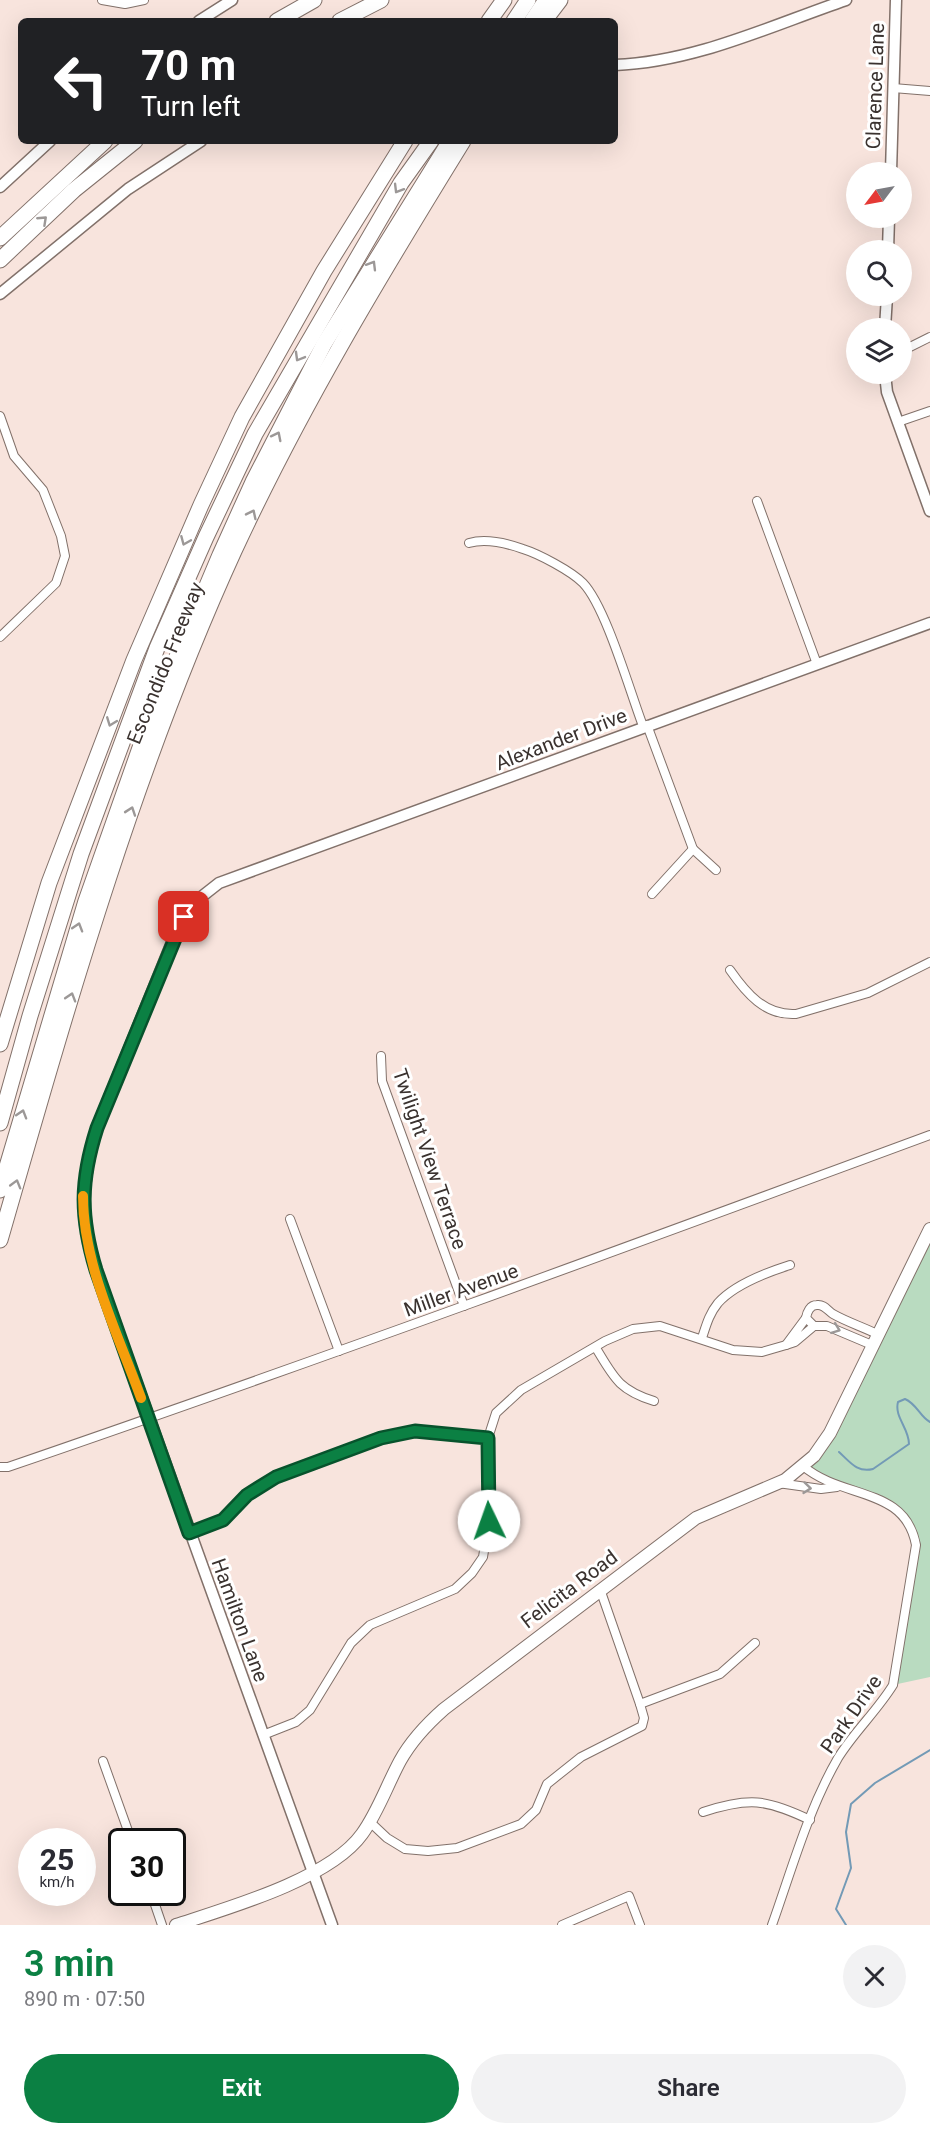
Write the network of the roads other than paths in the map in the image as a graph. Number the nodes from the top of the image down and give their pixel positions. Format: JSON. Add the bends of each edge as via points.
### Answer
{"nodes":[{"id":1,"x":102,"y":0,"type":"edge"},
{"id":2,"x":144,"y":0,"type":"edge"},
{"id":3,"x":232,"y":0,"type":"edge"},
{"id":4,"x":315,"y":0,"type":"edge"},
{"id":5,"x":381,"y":0,"type":"edge"},
{"id":6,"x":546,"y":0,"type":"edge"},
{"id":7,"x":560,"y":0,"type":"edge"},
{"id":8,"x":846,"y":0,"type":"edge"},
{"id":9,"x":896,"y":0,"type":"edge"},
{"id":10,"x":501,"y":3,"type":"edge"},
{"id":11,"x":216,"y":4,"type":"edge"},
{"id":12,"x":529,"y":16,"type":"edge"},
{"id":13,"x":202,"y":18,"type":"edge"},
{"id":14,"x":282,"y":18,"type":"edge"},
{"id":15,"x":346,"y":18,"type":"edge"},
{"id":16,"x":491,"y":18,"type":"edge"},
{"id":17,"x":618,"y":65,"type":"edge"},
{"id":18,"x":893,"y":88,"type":"junction"},
{"id":19,"x":930,"y":91,"type":"edge"},
{"id":20,"x":47,"y":144,"type":"edge"},
{"id":21,"x":102,"y":144,"type":"edge"},
{"id":22,"x":131,"y":144,"type":"edge"},
{"id":23,"x":196,"y":144,"type":"edge"},
{"id":24,"x":403,"y":144,"type":"edge"},
{"id":25,"x":429,"y":144,"type":"edge"},
{"id":26,"x":448,"y":144,"type":"edge"},
{"id":27,"x":461,"y":144,"type":"edge"},
{"id":28,"x":891,"y":162,"type":"edge"},
{"id":29,"x":0,"y":187,"type":"edge"},
{"id":30,"x":0,"y":238,"type":"edge"},
{"id":31,"x":0,"y":260,"type":"edge"},
{"id":32,"x":0,"y":294,"type":"edge"},
{"id":33,"x":930,"y":337,"type":"edge"},
{"id":34,"x":912,"y":346,"type":"edge"},
{"id":35,"x":886,"y":384,"type":"edge"},
{"id":36,"x":930,"y":411,"type":"edge"},
{"id":37,"x":0,"y":416,"type":"edge"},
{"id":38,"x":898,"y":422,"type":"junction"},
{"id":39,"x":757,"y":501,"type":"dead end"},
{"id":40,"x":930,"y":511,"type":"edge"},
{"id":41,"x":469,"y":543,"type":"dead end"},
{"id":42,"x":930,"y":623,"type":"edge"},
{"id":43,"x":0,"y":637,"type":"edge"},
{"id":44,"x":818,"y":664,"type":"junction"},
{"id":45,"x":645,"y":726,"type":"junction"},
{"id":46,"x":693,"y":849,"type":"junction"},
{"id":47,"x":716,"y":870,"type":"dead end"},
{"id":48,"x":207,"y":891,"type":"joint"},
{"id":49,"x":652,"y":894,"type":"dead end"},
{"id":50,"x":930,"y":962,"type":"edge"},
{"id":51,"x":730,"y":970,"type":"dead end"},
{"id":52,"x":0,"y":1044,"type":"edge"},
{"id":53,"x":381,"y":1056,"type":"dead end"},
{"id":54,"x":0,"y":1123,"type":"edge"},
{"id":55,"x":930,"y":1135,"type":"edge"},
{"id":56,"x":0,"y":1190,"type":"edge"},
{"id":57,"x":290,"y":1220,"type":"dead end"},
{"id":58,"x":930,"y":1229,"type":"edge"},
{"id":59,"x":0,"y":1240,"type":"edge"},
{"id":60,"x":790,"y":1265,"type":"dead end"},
{"id":61,"x":464,"y":1306,"type":"junction"},
{"id":62,"x":806,"y":1318,"type":"junction"},
{"id":63,"x":814,"y":1326,"type":"junction"},
{"id":64,"x":702,"y":1338,"type":"junction"},
{"id":65,"x":874,"y":1339,"type":"junction"},
{"id":66,"x":786,"y":1345,"type":"junction"},
{"id":67,"x":596,"y":1348,"type":"junction"},
{"id":68,"x":339,"y":1351,"type":"junction"},
{"id":69,"x":654,"y":1401,"type":"dead end"},
{"id":70,"x":149,"y":1419,"type":"junction"},
{"id":71,"x":488,"y":1438,"type":"junction"},
{"id":72,"x":803,"y":1466,"type":"junction"},
{"id":73,"x":0,"y":1467,"type":"edge"},
{"id":74,"x":778,"y":1483,"type":"junction"},
{"id":75,"x":837,"y":1487,"type":"junction"},
{"id":76,"x":189,"y":1533,"type":"junction"},
{"id":77,"x":600,"y":1589,"type":"junction"},
{"id":78,"x":755,"y":1643,"type":"dead end"},
{"id":79,"x":640,"y":1704,"type":"junction"},
{"id":80,"x":263,"y":1735,"type":"junction"},
{"id":81,"x":103,"y":1761,"type":"dead end"},
{"id":82,"x":703,"y":1812,"type":"dead end"},
{"id":83,"x":810,"y":1820,"type":"junction"},
{"id":84,"x":370,"y":1822,"type":"junction"},
{"id":85,"x":127,"y":1828,"type":"edge"},
{"id":86,"x":313,"y":1872,"type":"junction"},
{"id":87,"x":155,"y":1906,"type":"edge"},
{"id":88,"x":162,"y":1925,"type":"edge"},
{"id":89,"x":176,"y":1925,"type":"edge"},
{"id":90,"x":332,"y":1925,"type":"edge"},
{"id":91,"x":562,"y":1925,"type":"edge"},
{"id":92,"x":640,"y":1925,"type":"edge"},
{"id":93,"x":772,"y":1925,"type":"edge"}],
"edges":[{"from":1,"to":2,"type":"street","via":[[125,4]]},
{"from":3,"to":11,"type":"street"},
{"from":4,"to":14,"type":"highway"},
{"from":5,"to":15,"type":"highway"},
{"from":6,"to":12,"type":"highway"},
{"from":7,"to":12,"type":"highway"},
{"from":8,"to":17,"type":"street","via":[[685,56]]},
{"from":9,"to":18,"type":"street","name":"Clarence Lane"},
{"from":10,"to":16,"type":"highway"},
{"from":11,"to":13,"type":"street"},
{"from":18,"to":19,"type":"street"},
{"from":18,"to":28,"type":"street","name":"Clarence Lane"},
{"from":20,"to":29,"type":"street"},
{"from":21,"to":30,"type":"highway"},
{"from":31,"to":22,"type":"highway","one_way":true,"via":[[74,190]]},
{"from":23,"to":32,"type":"street","via":[[128,189]]},
{"from":24,"to":52,"type":"highway","name":"Escondido Freeway","one_way":true,"via":[[318,281],[242,417],[201,505],[134,660],[49,882]]},
{"from":25,"to":54,"type":"highway","one_way":true,"via":[[401,183],[255,434],[189,577],[158,648],[81,854]]},
{"from":56,"to":26,"type":"highway","one_way":true,"via":[[86,901],[147,728],[211,577],[253,482],[324,344]]},
{"from":59,"to":27,"type":"highway","name":"Escondido Freeway","one_way":true,"via":[[107,880],[151,752],[204,621],[234,551],[313,394],[381,273]]},
{"from":33,"to":34,"type":"street"},
{"from":35,"to":38,"type":"street"},
{"from":36,"to":38,"type":"street"},
{"from":37,"to":43,"type":"street","via":[[14,456],[43,490],[65,556],[56,583]]},
{"from":38,"to":40,"type":"street"},
{"from":39,"to":44,"type":"street"},
{"from":41,"to":45,"type":"street","via":[[480,540],[534,552],[582,582],[597,603]]},
{"from":42,"to":44,"type":"street","name":"Alexander Drive"},
{"from":44,"to":45,"type":"street","name":"Alexander Drive"},
{"from":45,"to":46,"type":"street"},
{"from":45,"to":48,"type":"street","name":"Alexander Drive","via":[[219,883]]},
{"from":46,"to":47,"type":"street"},
{"from":46,"to":49,"type":"street"},
{"from":48,"to":70,"type":"street","name":"Hamilton Lane","via":[[191,905],[177,930],[97,1128],[84,1177],[83,1215],[90,1251]]},
{"from":50,"to":51,"type":"street","via":[[868,993],[824,1008],[786,1015],[764,1007],[746,993]]},
{"from":53,"to":61,"type":"street","name":"Twilight View Terrace","via":[[382,1081]]},
{"from":55,"to":61,"type":"street","name":"Miller Avenue"},
{"from":57,"to":68,"type":"street"},
{"from":58,"to":65,"type":"main road","name":"Felicita Road"},
{"from":60,"to":64,"type":"street","via":[[739,1288],[719,1302]]},
{"from":61,"to":68,"type":"street","name":"Miller Avenue"},
{"from":62,"to":63,"type":"street"},
{"from":62,"to":65,"type":"street","via":[[810,1307],[823,1306]]},
{"from":62,"to":66,"type":"street"},
{"from":63,"to":65,"type":"street","one_way":true},
{"from":63,"to":66,"type":"street"},
{"from":64,"to":66,"type":"street","via":[[733,1350],[762,1352]]},
{"from":64,"to":67,"type":"street","via":[[660,1326],[633,1329]]},
{"from":65,"to":72,"type":"main road","name":"Felicita Road","via":[[830,1433]]},
{"from":67,"to":69,"type":"street","via":[[628,1393]]},
{"from":67,"to":71,"type":"street","via":[[521,1390],[496,1413]]},
{"from":68,"to":70,"type":"street","name":"Miller Avenue"},
{"from":70,"to":73,"type":"street","name":"Miller Avenue"},
{"from":70,"to":76,"type":"street","name":"Hamilton Lane"},
{"from":71,"to":76,"type":"street","via":[[415,1431],[381,1438],[276,1477],[247,1495],[223,1520]]},
{"from":71,"to":80,"type":"street","via":[[489,1521],[483,1557],[472,1573],[455,1589],[370,1625],[351,1643],[310,1710],[296,1722]]},
{"from":72,"to":74,"type":"main road","name":"Felicita Road"},
{"from":72,"to":75,"type":"street","name":"Park Drive"},
{"from":74,"to":75,"type":"street","name":"Park Drive","one_way":true,"via":[[821,1489]]},
{"from":74,"to":77,"type":"main road","name":"Felicita Road","via":[[696,1518]]},
{"from":75,"to":83,"type":"street","name":"Park Drive","via":[[883,1500],[897,1509],[909,1523],[916,1547],[893,1685],[839,1757]]},
{"from":76,"to":80,"type":"street","name":"Hamilton Lane"},
{"from":77,"to":79,"type":"street"},
{"from":77,"to":84,"type":"main road","name":"Felicita Road","via":[[432,1721],[401,1760]]},
{"from":78,"to":79,"type":"street","via":[[720,1674]]},
{"from":79,"to":84,"type":"street","via":[[642,1726],[581,1757],[547,1784],[536,1810],[513,1828],[457,1848],[428,1851],[395,1844]]},
{"from":80,"to":86,"type":"street","name":"Hamilton Lane"},
{"from":81,"to":85,"type":"street"},
{"from":82,"to":83,"type":"street","via":[[734,1802],[761,1802]]},
{"from":83,"to":93,"type":"street","name":"Park Drive"},
{"from":84,"to":86,"type":"main road","name":"Felicita Road","via":[[353,1845]]},
{"from":86,"to":89,"type":"main road","name":"Felicita Road"},
{"from":86,"to":90,"type":"street","name":"Hamilton Lane"},
{"from":87,"to":88,"type":"street"},
{"from":91,"to":92,"type":"street","via":[[629,1896]]}]}
